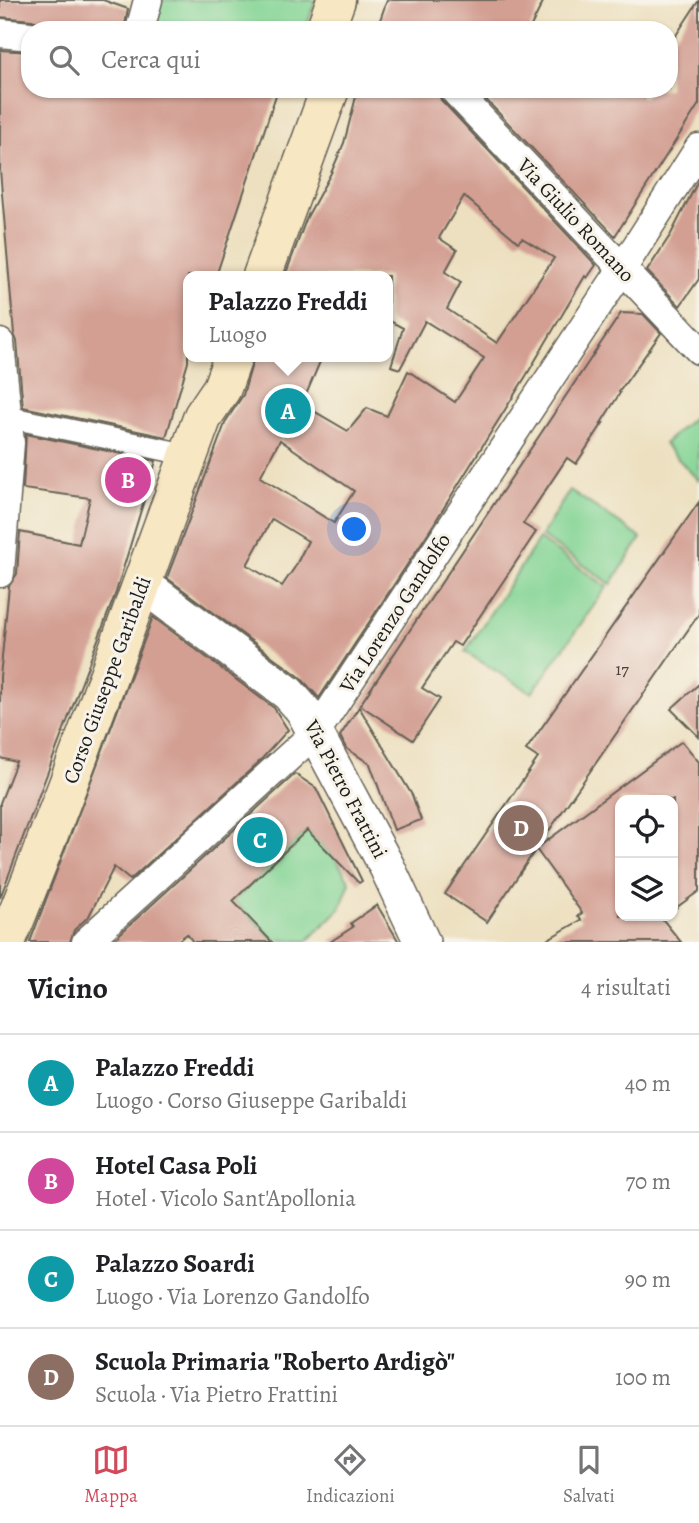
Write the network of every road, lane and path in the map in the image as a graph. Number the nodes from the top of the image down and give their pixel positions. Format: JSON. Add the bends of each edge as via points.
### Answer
{"nodes":[{"id":1,"x":336,"y":0,"type":"edge"},
{"id":2,"x":361,"y":0,"type":"edge"},
{"id":3,"x":328,"y":21,"type":"edge"},
{"id":4,"x":354,"y":21,"type":"edge"},
{"id":5,"x":0,"y":33,"type":"edge"},
{"id":6,"x":21,"y":35,"type":"edge"},
{"id":7,"x":300,"y":98,"type":"edge"},
{"id":8,"x":327,"y":98,"type":"edge"},
{"id":9,"x":461,"y":98,"type":"edge"},
{"id":10,"x":699,"y":148,"type":"edge"},
{"id":11,"x":622,"y":269,"type":"junction"},
{"id":12,"x":241,"y":271,"type":"edge"},
{"id":13,"x":264,"y":271,"type":"edge"},
{"id":14,"x":0,"y":343,"type":"edge"},
{"id":15,"x":699,"y":350,"type":"edge"},
{"id":16,"x":209,"y":362,"type":"edge"},
{"id":17,"x":231,"y":362,"type":"edge"},
{"id":18,"x":203,"y":416,"type":"junction"},
{"id":19,"x":8,"y":417,"type":"junction"},
{"id":20,"x":189,"y":455,"type":"junction"},
{"id":21,"x":0,"y":573,"type":"edge"},
{"id":22,"x":141,"y":583,"type":"junction"},
{"id":23,"x":316,"y":732,"type":"junction"},
{"id":24,"x":6,"y":942,"type":"edge"},
{"id":25,"x":86,"y":942,"type":"edge"},
{"id":26,"x":422,"y":942,"type":"edge"}],
"edges":[{"from":1,"to":3,"type":"main road"},
{"from":2,"to":4,"type":"main road"},
{"from":5,"to":6,"type":"street"},
{"from":7,"to":12,"type":"main road"},
{"from":8,"to":13,"type":"main road"},
{"from":9,"to":11,"type":"street","name":"Via Giulio Romano"},
{"from":10,"to":11,"type":"street","name":"Via Lorenzo Gandolfo"},
{"from":11,"to":15,"type":"street","name":"Via Giulio Romano"},
{"from":11,"to":23,"type":"street","name":"Via Lorenzo Gandolfo"},
{"from":14,"to":19,"type":"street"},
{"from":16,"to":18,"type":"main road","name":"Corso Giuseppe Garibaldi","via":[[202,381]]},
{"from":17,"to":18,"type":"main road","name":"Corso Giuseppe Garibaldi","via":[[222,388]]},
{"from":18,"to":20,"type":"main road","name":"Corso Giuseppe Garibaldi"},
{"from":19,"to":20,"type":"street"},
{"from":19,"to":21,"type":"street"},
{"from":20,"to":22,"type":"main road","name":"Corso Giuseppe Garibaldi"},
{"from":22,"to":23,"type":"street","name":"Via Pietro Frattini","via":[[288,693]]},
{"from":22,"to":24,"type":"main road","name":"Corso Giuseppe Garibaldi","via":[[80,758]]},
{"from":23,"to":25,"type":"street","name":"Via Lorenzo Gandolfo"},
{"from":23,"to":26,"type":"street","name":"Via Pietro Frattini"}]}
